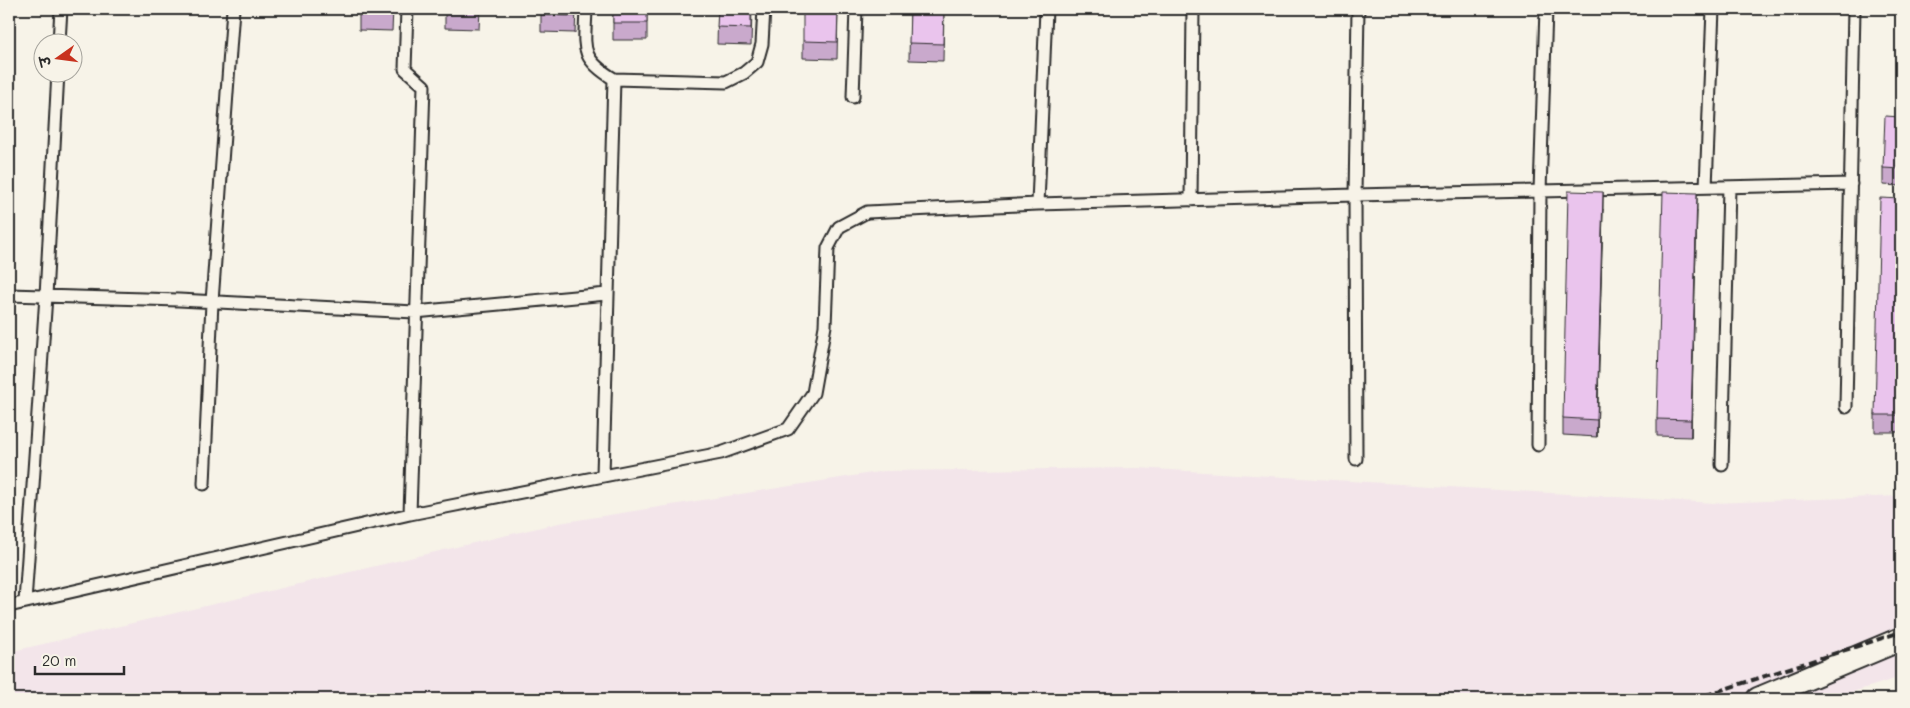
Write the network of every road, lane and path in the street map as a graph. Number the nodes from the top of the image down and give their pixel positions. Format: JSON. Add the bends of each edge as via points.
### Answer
{"nodes":[{"id":1,"x":61,"y":9,"type":"edge"},
{"id":2,"x":233,"y":9,"type":"edge"},
{"id":3,"x":408,"y":9,"type":"edge"},
{"id":4,"x":586,"y":9,"type":"edge"},
{"id":5,"x":764,"y":9,"type":"edge"},
{"id":6,"x":856,"y":9,"type":"edge"},
{"id":7,"x":1046,"y":9,"type":"edge"},
{"id":8,"x":1193,"y":9,"type":"edge"},
{"id":9,"x":1358,"y":9,"type":"edge"},
{"id":10,"x":1546,"y":9,"type":"edge"},
{"id":11,"x":1713,"y":9,"type":"edge"},
{"id":12,"x":1854,"y":9,"type":"edge"},
{"id":13,"x":60,"y":32,"type":"edge"},
{"id":14,"x":614,"y":80,"type":"junction"},
{"id":15,"x":57,"y":82,"type":"edge"},
{"id":16,"x":853,"y":97,"type":"dead end"},
{"id":17,"x":1850,"y":184,"type":"junction"},
{"id":18,"x":1706,"y":187,"type":"junction"},
{"id":19,"x":1730,"y":187,"type":"junction"},
{"id":20,"x":1540,"y":191,"type":"junction"},
{"id":21,"x":1355,"y":195,"type":"junction"},
{"id":22,"x":1191,"y":200,"type":"junction"},
{"id":23,"x":1038,"y":204,"type":"junction"},
{"id":24,"x":607,"y":294,"type":"junction"},
{"id":25,"x":9,"y":295,"type":"edge"},
{"id":26,"x":46,"y":296,"type":"junction"},
{"id":27,"x":212,"y":302,"type":"junction"},
{"id":28,"x":415,"y":312,"type":"junction"},
{"id":29,"x":1846,"y":407,"type":"dead end"},
{"id":30,"x":1538,"y":445,"type":"dead end"},
{"id":31,"x":1356,"y":459,"type":"dead end"},
{"id":32,"x":1722,"y":465,"type":"dead end"},
{"id":33,"x":603,"y":475,"type":"junction"},
{"id":34,"x":204,"y":484,"type":"dead end"},
{"id":35,"x":410,"y":514,"type":"junction"},
{"id":36,"x":25,"y":602,"type":"junction"},
{"id":37,"x":9,"y":606,"type":"edge"},
{"id":38,"x":1901,"y":639,"type":"edge"},
{"id":39,"x":1758,"y":699,"type":"edge"}],
"edges":[{"from":1,"to":13,"type":"lane"},
{"from":2,"to":27,"type":"lane"},
{"from":3,"to":28,"type":"lane","via":[[405,69],[424,86]]},
{"from":4,"to":14,"type":"lane","via":[[585,53],[595,68]]},
{"from":5,"to":14,"type":"lane","via":[[762,44],[757,62],[726,82]]},
{"from":6,"to":16,"type":"lane"},
{"from":7,"to":23,"type":"lane"},
{"from":8,"to":22,"type":"lane"},
{"from":9,"to":21,"type":"lane"},
{"from":10,"to":20,"type":"lane"},
{"from":11,"to":18,"type":"lane"},
{"from":12,"to":17,"type":"lane"},
{"from":14,"to":24,"type":"lane"},
{"from":15,"to":26,"type":"lane"},
{"from":17,"to":19,"type":"lane"},
{"from":17,"to":29,"type":"lane"},
{"from":18,"to":19,"type":"lane"},
{"from":18,"to":20,"type":"lane"},
{"from":19,"to":32,"type":"lane"},
{"from":20,"to":21,"type":"lane"},
{"from":20,"to":30,"type":"lane"},
{"from":21,"to":22,"type":"lane"},
{"from":21,"to":31,"type":"lane"},
{"from":22,"to":23,"type":"lane"},
{"from":23,"to":33,"type":"lane","via":[[867,212],[839,227],[828,248],[825,326],[813,393],[788,429],[721,452]]},
{"from":24,"to":28,"type":"lane"},
{"from":24,"to":33,"type":"lane"},
{"from":25,"to":26,"type":"lane"},
{"from":26,"to":27,"type":"lane"},
{"from":26,"to":36,"type":"lane"},
{"from":27,"to":28,"type":"lane"},
{"from":27,"to":34,"type":"lane"},
{"from":28,"to":35,"type":"lane"},
{"from":33,"to":35,"type":"lane"},
{"from":35,"to":36,"type":"lane"},
{"from":36,"to":37,"type":"lane"},
{"from":38,"to":39,"type":"street"}]}
